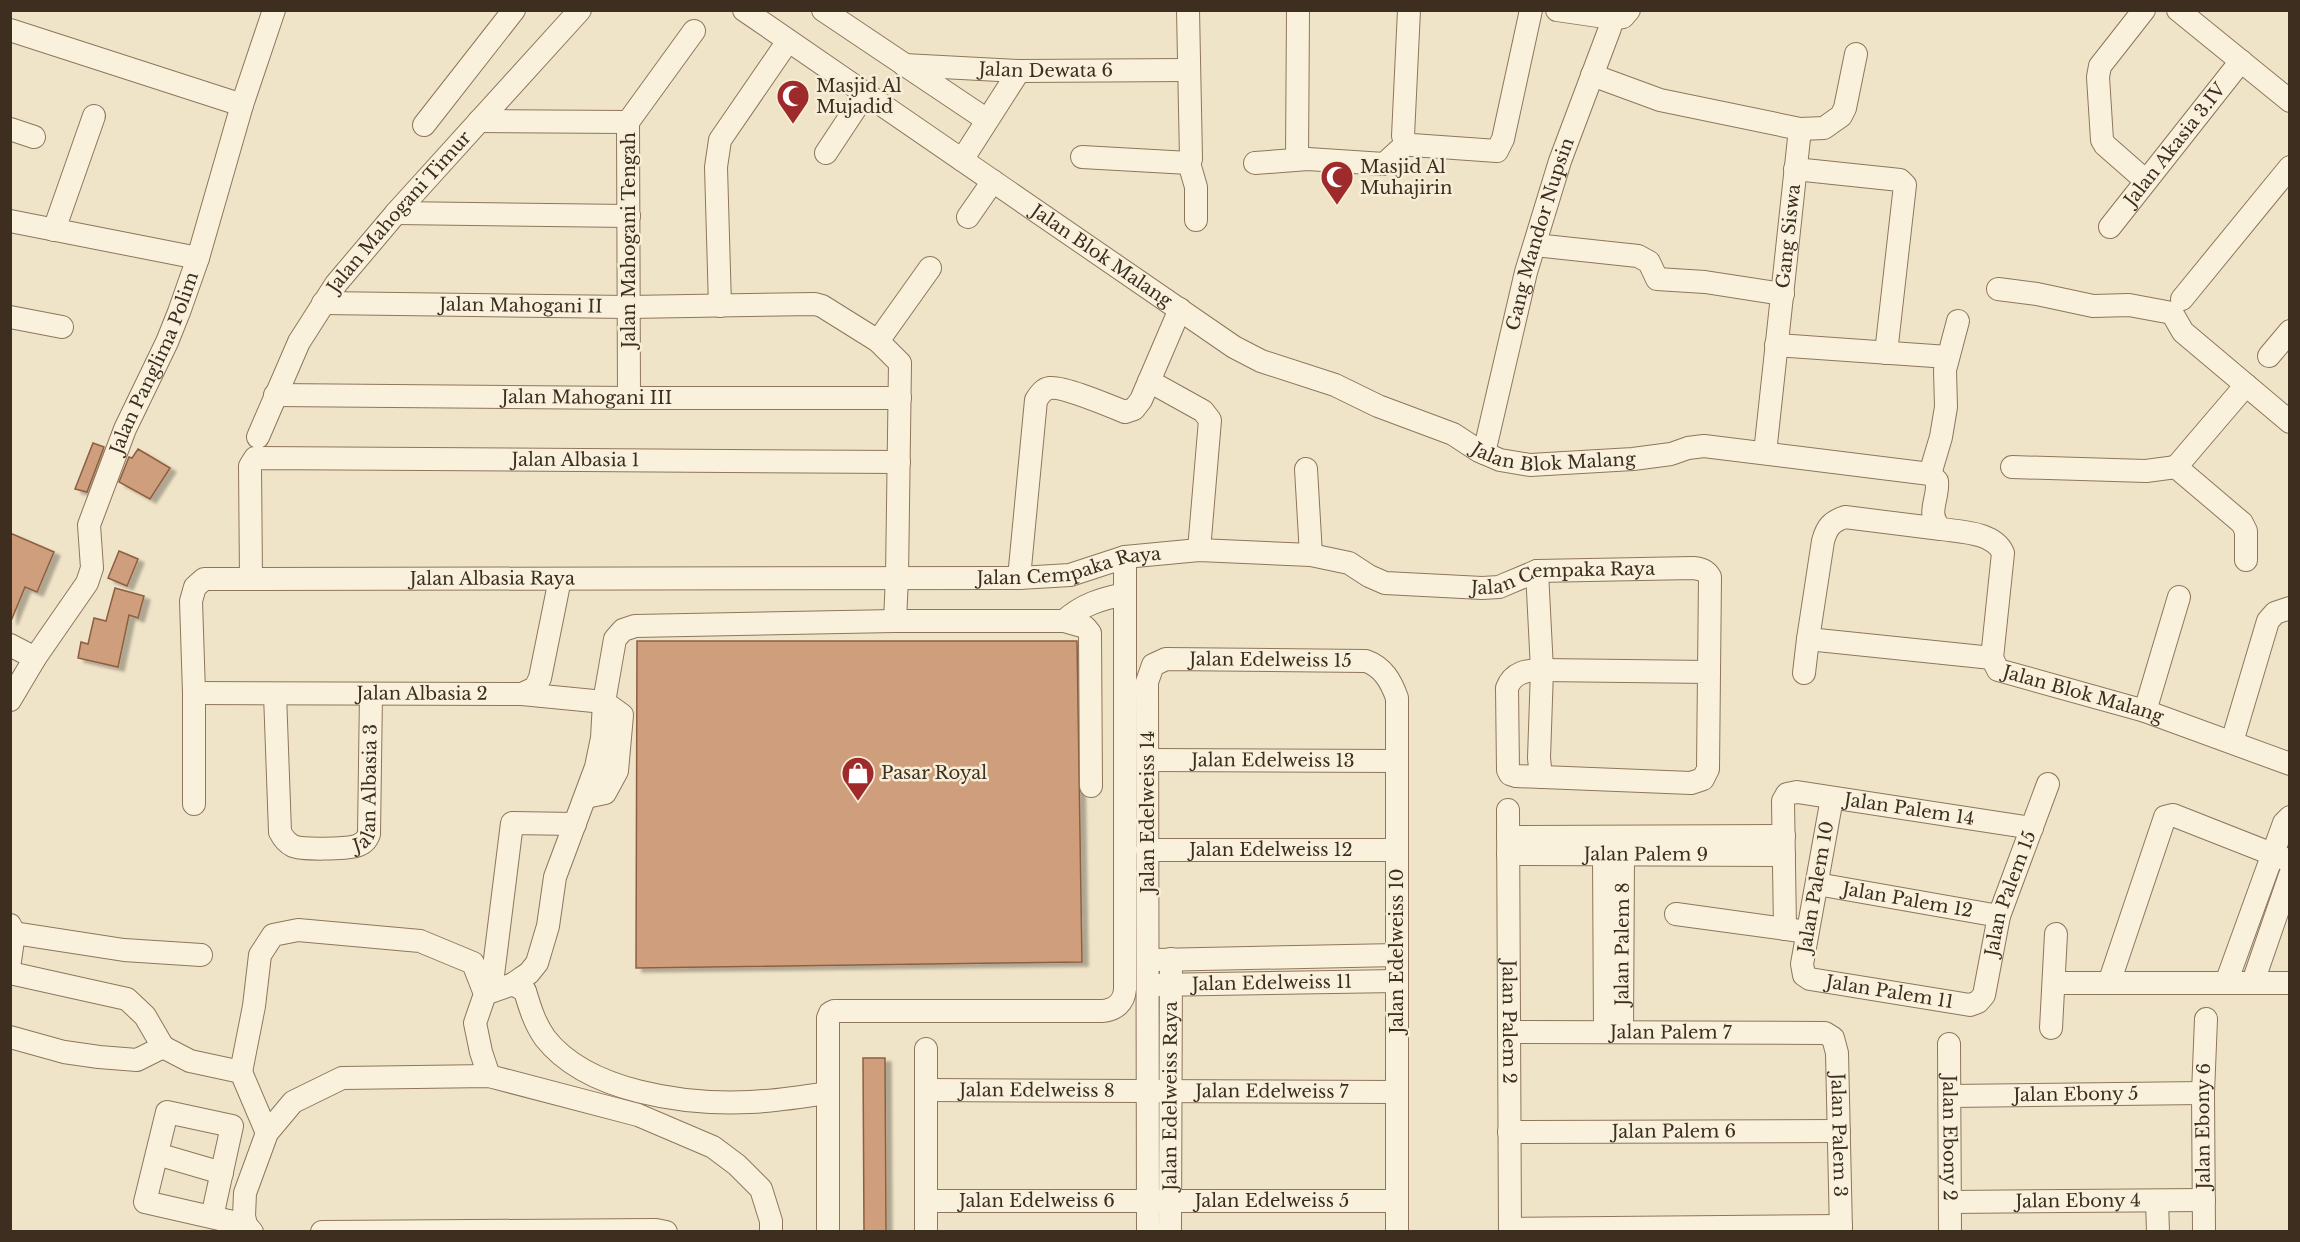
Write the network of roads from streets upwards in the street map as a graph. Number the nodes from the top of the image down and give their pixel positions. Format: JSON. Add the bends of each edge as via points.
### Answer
{"nodes":[{"id":1,"x":274,"y":10,"type":"edge"},
{"id":2,"x":514,"y":10,"type":"edge"},
{"id":3,"x":580,"y":10,"type":"edge"},
{"id":4,"x":744,"y":10,"type":"edge"},
{"id":5,"x":1188,"y":10,"type":"edge"},
{"id":6,"x":1298,"y":10,"type":"edge"},
{"id":7,"x":1409,"y":10,"type":"edge"},
{"id":8,"x":1531,"y":10,"type":"edge"},
{"id":9,"x":1557,"y":10,"type":"edge"},
{"id":10,"x":2144,"y":10,"type":"edge"},
{"id":11,"x":2178,"y":10,"type":"edge"},
{"id":12,"x":832,"y":13,"type":"edge"},
{"id":13,"x":1619,"y":15,"type":"edge"},
{"id":14,"x":10,"y":30,"type":"edge"},
{"id":15,"x":694,"y":31,"type":"dead end"},
{"id":16,"x":788,"y":41,"type":"junction"},
{"id":17,"x":1856,"y":54,"type":"dead end"},
{"id":18,"x":2241,"y":61,"type":"junction"},
{"id":19,"x":904,"y":65,"type":"junction"},
{"id":20,"x":1188,"y":70,"type":"junction"},
{"id":21,"x":1019,"y":71,"type":"junction"},
{"id":22,"x":1592,"y":75,"type":"junction"},
{"id":23,"x":865,"y":94,"type":"junction"},
{"id":24,"x":2289,"y":100,"type":"edge"},
{"id":25,"x":242,"y":105,"type":"junction"},
{"id":26,"x":94,"y":116,"type":"dead end"},
{"id":27,"x":987,"y":120,"type":"junction"},
{"id":28,"x":479,"y":121,"type":"junction"},
{"id":29,"x":628,"y":122,"type":"junction"},
{"id":30,"x":424,"y":125,"type":"dead end"},
{"id":31,"x":10,"y":129,"type":"edge"},
{"id":32,"x":1800,"y":129,"type":"junction"},
{"id":33,"x":34,"y":137,"type":"dead end"},
{"id":34,"x":1405,"y":140,"type":"junction"},
{"id":35,"x":826,"y":153,"type":"dead end"},
{"id":36,"x":1082,"y":157,"type":"dead end"},
{"id":37,"x":1297,"y":159,"type":"junction"},
{"id":38,"x":962,"y":160,"type":"junction"},
{"id":39,"x":1189,"y":163,"type":"junction"},
{"id":40,"x":1254,"y":163,"type":"dead end"},
{"id":41,"x":2289,"y":167,"type":"edge"},
{"id":42,"x":1795,"y":169,"type":"junction"},
{"id":43,"x":993,"y":181,"type":"junction"},
{"id":44,"x":2146,"y":181,"type":"junction"},
{"id":45,"x":396,"y":213,"type":"junction"},
{"id":46,"x":628,"y":216,"type":"junction"},
{"id":47,"x":968,"y":217,"type":"dead end"},
{"id":48,"x":1196,"y":220,"type":"dead end"},
{"id":49,"x":10,"y":221,"type":"edge"},
{"id":50,"x":2110,"y":227,"type":"dead end"},
{"id":51,"x":54,"y":230,"type":"junction"},
{"id":52,"x":1534,"y":245,"type":"junction"},
{"id":53,"x":198,"y":258,"type":"junction"},
{"id":54,"x":930,"y":268,"type":"dead end"},
{"id":55,"x":1998,"y":289,"type":"dead end"},
{"id":56,"x":1783,"y":294,"type":"junction"},
{"id":57,"x":2182,"y":299,"type":"dead end"},
{"id":58,"x":323,"y":303,"type":"junction"},
{"id":59,"x":720,"y":306,"type":"junction"},
{"id":60,"x":629,"y":307,"type":"junction"},
{"id":61,"x":1180,"y":309,"type":"junction"},
{"id":62,"x":10,"y":317,"type":"edge"},
{"id":63,"x":1958,"y":321,"type":"dead end"},
{"id":64,"x":62,"y":327,"type":"dead end"},
{"id":65,"x":2289,"y":331,"type":"edge"},
{"id":66,"x":1776,"y":345,"type":"junction"},
{"id":67,"x":884,"y":347,"type":"junction"},
{"id":68,"x":1886,"y":352,"type":"junction"},
{"id":69,"x":2269,"y":356,"type":"dead end"},
{"id":70,"x":1948,"y":357,"type":"junction"},
{"id":71,"x":1149,"y":381,"type":"junction"},
{"id":72,"x":2246,"y":385,"type":"junction"},
{"id":73,"x":275,"y":395,"type":"junction"},
{"id":74,"x":629,"y":398,"type":"junction"},
{"id":75,"x":900,"y":398,"type":"junction"},
{"id":76,"x":2289,"y":422,"type":"edge"},
{"id":77,"x":256,"y":448,"type":"junction"},
{"id":78,"x":1484,"y":453,"type":"junction"},
{"id":79,"x":1765,"y":453,"type":"junction"},
{"id":80,"x":899,"y":462,"type":"junction"},
{"id":81,"x":2012,"y":467,"type":"dead end"},
{"id":82,"x":2176,"y":467,"type":"junction"},
{"id":83,"x":1306,"y":469,"type":"dead end"},
{"id":84,"x":1930,"y":474,"type":"junction"},
{"id":85,"x":1941,"y":529,"type":"junction"},
{"id":86,"x":1199,"y":550,"type":"junction"},
{"id":87,"x":1311,"y":555,"type":"junction"},
{"id":88,"x":1125,"y":557,"type":"junction"},
{"id":89,"x":2246,"y":560,"type":"dead end"},
{"id":90,"x":1537,"y":572,"type":"junction"},
{"id":91,"x":897,"y":577,"type":"junction"},
{"id":92,"x":251,"y":578,"type":"junction"},
{"id":93,"x":1019,"y":578,"type":"junction"},
{"id":94,"x":560,"y":579,"type":"junction"},
{"id":95,"x":1125,"y":594,"type":"junction"},
{"id":96,"x":2179,"y":597,"type":"dead end"},
{"id":97,"x":2289,"y":608,"type":"edge"},
{"id":98,"x":894,"y":621,"type":"junction"},
{"id":99,"x":1064,"y":621,"type":"junction"},
{"id":100,"x":1808,"y":639,"type":"junction"},
{"id":101,"x":10,"y":645,"type":"edge"},
{"id":102,"x":35,"y":658,"type":"junction"},
{"id":103,"x":1992,"y":658,"type":"junction"},
{"id":104,"x":1153,"y":665,"type":"joint"},
{"id":105,"x":1542,"y":670,"type":"junction"},
{"id":106,"x":1709,"y":672,"type":"junction"},
{"id":107,"x":1804,"y":673,"type":"dead end"},
{"id":108,"x":1385,"y":674,"type":"joint"},
{"id":109,"x":194,"y":693,"type":"junction"},
{"id":110,"x":371,"y":693,"type":"junction"},
{"id":111,"x":275,"y":694,"type":"junction"},
{"id":112,"x":522,"y":694,"type":"junction"},
{"id":113,"x":10,"y":700,"type":"edge"},
{"id":114,"x":604,"y":702,"type":"junction"},
{"id":115,"x":2145,"y":711,"type":"junction"},
{"id":116,"x":2232,"y":742,"type":"junction"},
{"id":117,"x":1149,"y":760,"type":"junction"},
{"id":118,"x":1397,"y":762,"type":"junction"},
{"id":119,"x":2289,"y":764,"type":"edge"},
{"id":120,"x":1541,"y":777,"type":"junction"},
{"id":121,"x":2048,"y":784,"type":"dead end"},
{"id":122,"x":1091,"y":786,"type":"dead end"},
{"id":123,"x":1787,"y":794,"type":"joint"},
{"id":124,"x":1832,"y":798,"type":"junction"},
{"id":125,"x":194,"y":804,"type":"dead end"},
{"id":126,"x":1508,"y":810,"type":"dead end"},
{"id":127,"x":2289,"y":817,"type":"edge"},
{"id":128,"x":575,"y":824,"type":"junction"},
{"id":129,"x":2032,"y":828,"type":"junction"},
{"id":130,"x":1784,"y":845,"type":"junction"},
{"id":131,"x":1508,"y":846,"type":"junction"},
{"id":132,"x":1147,"y":850,"type":"junction"},
{"id":133,"x":1397,"y":850,"type":"junction"},
{"id":134,"x":1613,"y":854,"type":"junction"},
{"id":135,"x":2283,"y":871,"type":"edge"},
{"id":136,"x":1817,"y":884,"type":"junction"},
{"id":137,"x":1676,"y":914,"type":"dead end"},
{"id":138,"x":1999,"y":916,"type":"junction"},
{"id":139,"x":12,"y":929,"type":"edge"},
{"id":140,"x":1785,"y":929,"type":"junction"},
{"id":141,"x":1808,"y":933,"type":"junction"},
{"id":142,"x":2056,"y":934,"type":"dead end"},
{"id":143,"x":201,"y":955,"type":"dead end"},
{"id":144,"x":1397,"y":955,"type":"junction"},
{"id":145,"x":1171,"y":959,"type":"junction"},
{"id":146,"x":1147,"y":960,"type":"junction"},
{"id":147,"x":10,"y":961,"type":"edge"},
{"id":148,"x":10,"y":972,"type":"edge"},
{"id":149,"x":1804,"y":975,"type":"joint"},
{"id":150,"x":1397,"y":981,"type":"junction"},
{"id":151,"x":2253,"y":982,"type":"junction"},
{"id":152,"x":2289,"y":982,"type":"edge"},
{"id":153,"x":2054,"y":983,"type":"junction"},
{"id":154,"x":2109,"y":983,"type":"junction"},
{"id":155,"x":2226,"y":983,"type":"junction"},
{"id":156,"x":513,"y":984,"type":"junction"},
{"id":157,"x":1147,"y":984,"type":"junction"},
{"id":158,"x":1171,"y":985,"type":"junction"},
{"id":159,"x":488,"y":993,"type":"junction"},
{"id":160,"x":1978,"y":1002,"type":"joint"},
{"id":161,"x":2206,"y":1019,"type":"dead end"},
{"id":162,"x":2051,"y":1029,"type":"dead end"},
{"id":163,"x":1509,"y":1032,"type":"junction"},
{"id":164,"x":1613,"y":1032,"type":"junction"},
{"id":165,"x":10,"y":1037,"type":"edge"},
{"id":166,"x":1833,"y":1038,"type":"joint"},
{"id":167,"x":1949,"y":1044,"type":"dead end"},
{"id":168,"x":163,"y":1047,"type":"junction"},
{"id":169,"x":926,"y":1049,"type":"dead end"},
{"id":170,"x":241,"y":1072,"type":"junction"},
{"id":171,"x":489,"y":1076,"type":"junction"},
{"id":172,"x":926,"y":1090,"type":"junction"},
{"id":173,"x":1148,"y":1091,"type":"junction"},
{"id":174,"x":1171,"y":1091,"type":"junction"},
{"id":175,"x":1397,"y":1092,"type":"junction"},
{"id":176,"x":827,"y":1093,"type":"junction"},
{"id":177,"x":2203,"y":1093,"type":"junction"},
{"id":178,"x":1950,"y":1096,"type":"junction"},
{"id":179,"x":1839,"y":1131,"type":"junction"},
{"id":180,"x":1509,"y":1132,"type":"junction"},
{"id":181,"x":267,"y":1133,"type":"junction"},
{"id":182,"x":157,"y":1154,"type":"junction"},
{"id":183,"x":222,"y":1173,"type":"junction"},
{"id":184,"x":2204,"y":1200,"type":"junction"},
{"id":185,"x":926,"y":1201,"type":"junction"},
{"id":186,"x":1159,"y":1201,"type":"junction"},
{"id":187,"x":1397,"y":1201,"type":"junction"},
{"id":188,"x":2157,"y":1201,"type":"junction"},
{"id":189,"x":1950,"y":1202,"type":"junction"},
{"id":190,"x":212,"y":1217,"type":"junction"},
{"id":191,"x":249,"y":1228,"type":"edge"},
{"id":192,"x":1841,"y":1229,"type":"edge"},
{"id":193,"x":1510,"y":1230,"type":"edge"},
{"id":194,"x":322,"y":1232,"type":"edge"},
{"id":195,"x":666,"y":1232,"type":"edge"},
{"id":196,"x":771,"y":1232,"type":"edge"},
{"id":197,"x":828,"y":1232,"type":"edge"},
{"id":198,"x":926,"y":1232,"type":"edge"},
{"id":199,"x":1148,"y":1232,"type":"edge"},
{"id":200,"x":1170,"y":1232,"type":"edge"},
{"id":201,"x":1397,"y":1232,"type":"edge"},
{"id":202,"x":1950,"y":1232,"type":"edge"},
{"id":203,"x":2158,"y":1232,"type":"edge"},
{"id":204,"x":2204,"y":1232,"type":"edge"}],
"edges":[{"from":1,"to":25,"type":"street","name":"Jalan Panglima Polim"},
{"from":2,"to":30,"type":"street"},
{"from":3,"to":28,"type":"street","name":"Jalan Mahogani Timur"},
{"from":4,"to":16,"type":"street","name":"Jalan Blok Malang"},
{"from":5,"to":20,"type":"street"},
{"from":6,"to":37,"type":"street"},
{"from":7,"to":34,"type":"street"},
{"from":8,"to":34,"type":"street","via":[[1501,147],[1497,151],[1412,145]]},
{"from":9,"to":13,"type":"street","via":[[1605,17]]},
{"from":10,"to":44,"type":"street","via":[[2100,66],[2098,77],[2102,140]]},
{"from":11,"to":18,"type":"street"},
{"from":12,"to":19,"type":"street"},
{"from":13,"to":22,"type":"street","name":"Gang Mandor Nupsin"},
{"from":14,"to":25,"type":"street"},
{"from":15,"to":29,"type":"street","name":"Jalan Mahogani Tengah"},
{"from":16,"to":23,"type":"street","name":"Jalan Blok Malang"},
{"from":16,"to":59,"type":"street","via":[[720,140],[716,167]]},
{"from":17,"to":32,"type":"street","via":[[1841,116],[1824,128]]},
{"from":18,"to":24,"type":"street"},
{"from":18,"to":44,"type":"street","name":"Jalan Akasia 3.IV"},
{"from":19,"to":21,"type":"street","name":"Jalan Dewata 6"},
{"from":19,"to":27,"type":"street"},
{"from":20,"to":21,"type":"street","name":"Jalan Dewata 6"},
{"from":20,"to":39,"type":"street"},
{"from":21,"to":27,"type":"street"},
{"from":22,"to":32,"type":"street","via":[[1660,100]]},
{"from":22,"to":52,"type":"street","name":"Gang Mandor Nupsin"},
{"from":23,"to":35,"type":"street"},
{"from":23,"to":38,"type":"street","name":"Jalan Blok Malang"},
{"from":25,"to":53,"type":"street","name":"Jalan Panglima Polim"},
{"from":26,"to":51,"type":"street"},
{"from":27,"to":38,"type":"street"},
{"from":28,"to":29,"type":"street"},
{"from":28,"to":45,"type":"street","name":"Jalan Mahogani Timur"},
{"from":29,"to":46,"type":"street","name":"Jalan Mahogani Tengah"},
{"from":31,"to":33,"type":"street"},
{"from":32,"to":42,"type":"street","name":"Gang Siswa"},
{"from":34,"to":37,"type":"street","via":[[1384,164]]},
{"from":36,"to":39,"type":"street"},
{"from":37,"to":40,"type":"street"},
{"from":38,"to":43,"type":"street","name":"Jalan Blok Malang"},
{"from":39,"to":48,"type":"street","via":[[1196,187]]},
{"from":41,"to":57,"type":"street"},
{"from":42,"to":56,"type":"street","name":"Gang Siswa"},
{"from":42,"to":68,"type":"street","via":[[1900,180],[1905,185]]},
{"from":43,"to":47,"type":"street"},
{"from":43,"to":61,"type":"street","name":"Jalan Blok Malang"},
{"from":44,"to":50,"type":"street","name":"Jalan Akasia 3.IV"},
{"from":45,"to":46,"type":"street"},
{"from":45,"to":58,"type":"street","name":"Jalan Mahogani Timur"},
{"from":46,"to":60,"type":"street","name":"Jalan Mahogani Tengah"},
{"from":49,"to":51,"type":"street"},
{"from":51,"to":53,"type":"street"},
{"from":52,"to":56,"type":"street","via":[[1638,256],[1650,262],[1657,279]]},
{"from":52,"to":78,"type":"street","name":"Gang Mandor Nupsin"},
{"from":53,"to":102,"type":"street","name":"Jalan Panglima Polim","via":[[167,342],[125,429],[89,525],[92,568],[87,583]]},
{"from":54,"to":67,"type":"street"},
{"from":55,"to":72,"type":"street","via":[[2093,306],[2129,305],[2172,313],[2183,332]]},
{"from":56,"to":66,"type":"street","name":"Gang Siswa"},
{"from":58,"to":60,"type":"street","name":"Jalan Mahogani II"},
{"from":58,"to":73,"type":"street","name":"Jalan Mahogani Timur","via":[[299,342]]},
{"from":59,"to":60,"type":"street","name":"Jalan Mahogani II"},
{"from":59,"to":67,"type":"street","name":"Jalan Mahogani II","via":[[815,304]]},
{"from":60,"to":74,"type":"street","name":"Jalan Mahogani Tengah"},
{"from":61,"to":71,"type":"street"},
{"from":61,"to":78,"type":"street","name":"Jalan Blok Malang","via":[[1261,361],[1453,434]]},
{"from":62,"to":64,"type":"street"},
{"from":63,"to":70,"type":"street"},
{"from":65,"to":69,"type":"street"},
{"from":66,"to":68,"type":"street"},
{"from":66,"to":79,"type":"street","name":"Gang Siswa"},
{"from":67,"to":75,"type":"street","via":[[900,363]]},
{"from":68,"to":70,"type":"street"},
{"from":70,"to":84,"type":"street","via":[[1943,428]]},
{"from":71,"to":86,"type":"street","via":[[1203,411],[1210,420]]},
{"from":71,"to":93,"type":"street","via":[[1141,400],[1125,412],[1064,390],[1051,388],[1041,392],[1036,400]]},
{"from":72,"to":76,"type":"street"},
{"from":72,"to":82,"type":"street"},
{"from":73,"to":74,"type":"street","name":"Jalan Mahogani III"},
{"from":73,"to":77,"type":"street","name":"Jalan Mahogani Timur"},
{"from":74,"to":75,"type":"street","name":"Jalan Mahogani III"},
{"from":75,"to":80,"type":"street"},
{"from":77,"to":80,"type":"street","name":"Jalan Albasia 1"},
{"from":77,"to":92,"type":"street","name":"Jalan Mahogani Timur","via":[[250,466]]},
{"from":78,"to":79,"type":"street","name":"Jalan Blok Malang","via":[[1530,465],[1655,457],[1704,446]]},
{"from":79,"to":84,"type":"street","name":"Jalan Blok Malang"},
{"from":80,"to":91,"type":"street"},
{"from":81,"to":82,"type":"street","via":[[2146,471]]},
{"from":82,"to":89,"type":"street","via":[[2242,523],[2246,531]]},
{"from":83,"to":87,"type":"street"},
{"from":84,"to":85,"type":"street","via":[[1937,481],[1932,517]]},
{"from":85,"to":100,"type":"street","via":[[1845,517],[1833,521],[1823,542]]},
{"from":85,"to":103,"type":"street","name":"Jalan Blok Malang","via":[[2000,545],[2003,553]]},
{"from":86,"to":87,"type":"street","name":"Jalan Cempaka Raya"},
{"from":86,"to":88,"type":"street","name":"Jalan Cempaka Raya"},
{"from":87,"to":90,"type":"street","name":"Jalan Cempaka Raya","via":[[1349,563],[1385,582],[1499,587]]},
{"from":88,"to":93,"type":"street","name":"Jalan Cempaka Raya","via":[[1070,575]]},
{"from":88,"to":95,"type":"street"},
{"from":90,"to":105,"type":"street"},
{"from":90,"to":106,"type":"street","name":"Jalan Cempaka Raya","via":[[1703,570],[1710,577]]},
{"from":91,"to":93,"type":"street","name":"Jalan Cempaka Raya"},
{"from":91,"to":94,"type":"street","name":"Jalan Albasia Raya"},
{"from":91,"to":98,"type":"street"},
{"from":92,"to":94,"type":"street","name":"Jalan Albasia Raya"},
{"from":92,"to":109,"type":"street","name":"Jalan Albasia Raya","via":[[204,579],[195,587],[191,601]]},
{"from":94,"to":112,"type":"street","via":[[540,678],[535,688]]},
{"from":95,"to":99,"type":"street","via":[[1094,601]]},
{"from":95,"to":176,"type":"street","via":[[1122,1001],[1117,1007],[1102,1011],[830,1012]]},
{"from":96,"to":115,"type":"street"},
{"from":97,"to":116,"type":"street","via":[[2275,613],[2268,621]]},
{"from":98,"to":99,"type":"street"},
{"from":98,"to":114,"type":"street","via":[[635,626],[623,630],[615,639]]},
{"from":99,"to":122,"type":"street","via":[[1085,627],[1090,633]]},
{"from":100,"to":103,"type":"street"},
{"from":100,"to":107,"type":"street"},
{"from":101,"to":102,"type":"street"},
{"from":102,"to":113,"type":"street","name":"Jalan Panglima Polim"},
{"from":103,"to":115,"type":"street","name":"Jalan Blok Malang","via":[[1998,670]]},
{"from":104,"to":108,"type":"street","name":"Jalan Edelweiss 15","via":[[1166,659],[1366,661]]},
{"from":104,"to":117,"type":"street","name":"Jalan Edelweiss 14","via":[[1147,682]]},
{"from":105,"to":106,"type":"street"},
{"from":105,"to":120,"type":"street"},
{"from":105,"to":120,"type":"street","name":"Jalan Cempaka Raya","via":[[1518,674],[1507,688],[1508,770],[1516,776]]},
{"from":106,"to":120,"type":"street","name":"Jalan Cempaka Raya","via":[[1708,769],[1698,782]]},
{"from":108,"to":118,"type":"street","name":"Jalan Edelweiss 10","via":[[1397,698]]},
{"from":109,"to":111,"type":"street","name":"Jalan Albasia 2"},
{"from":109,"to":125,"type":"street","name":"Jalan Albasia Raya"},
{"from":110,"to":111,"type":"street","name":"Jalan Albasia 2"},
{"from":110,"to":111,"type":"street","name":"Jalan Albasia 3","via":[[369,834],[358,845],[299,848],[288,843],[280,832]]},
{"from":110,"to":112,"type":"street","name":"Jalan Albasia 2"},
{"from":112,"to":114,"type":"street","name":"Jalan Albasia 2"},
{"from":114,"to":128,"type":"street","via":[[622,715],[617,771],[605,793],[586,796]]},
{"from":115,"to":116,"type":"street","name":"Jalan Blok Malang"},
{"from":116,"to":119,"type":"street","name":"Jalan Blok Malang"},
{"from":117,"to":118,"type":"street","name":"Jalan Edelweiss 13"},
{"from":117,"to":132,"type":"street","name":"Jalan Edelweiss 14"},
{"from":118,"to":133,"type":"street","name":"Jalan Edelweiss 10"},
{"from":121,"to":129,"type":"street","name":"Jalan Palem 15"},
{"from":123,"to":124,"type":"street","name":"Jalan Palem 14"},
{"from":123,"to":130,"type":"street","name":"Jalan Palem 10","via":[[1783,801]]},
{"from":124,"to":129,"type":"street","name":"Jalan Palem 14"},
{"from":124,"to":136,"type":"street","name":"Jalan Palem 10"},
{"from":126,"to":131,"type":"street","name":"Jalan Palem 2"},
{"from":127,"to":135,"type":"street","via":[[2284,823]]},
{"from":128,"to":156,"type":"street","via":[[555,877],[548,926],[537,963]]},
{"from":128,"to":159,"type":"street","via":[[512,823]]},
{"from":129,"to":138,"type":"street","name":"Jalan Palem 15"},
{"from":130,"to":131,"type":"street","name":"Jalan Palem 9"},
{"from":130,"to":134,"type":"street","name":"Jalan Palem 9"},
{"from":130,"to":140,"type":"street","name":"Jalan Palem 10"},
{"from":131,"to":134,"type":"street","name":"Jalan Palem 9"},
{"from":131,"to":163,"type":"street","name":"Jalan Palem 2"},
{"from":132,"to":133,"type":"street","name":"Jalan Edelweiss 12"},
{"from":132,"to":146,"type":"street","name":"Jalan Edelweiss 14"},
{"from":133,"to":144,"type":"street","name":"Jalan Edelweiss 10"},
{"from":134,"to":164,"type":"street","name":"Jalan Palem 8"},
{"from":135,"to":151,"type":"street"},
{"from":135,"to":154,"type":"street","via":[[2173,815],[2166,817]]},
{"from":135,"to":155,"type":"street"},
{"from":136,"to":138,"type":"street","name":"Jalan Palem 12"},
{"from":136,"to":141,"type":"street","name":"Jalan Palem 10"},
{"from":137,"to":140,"type":"street"},
{"from":138,"to":160,"type":"street","name":"Jalan Palem 15","via":[[1984,995]]},
{"from":139,"to":143,"type":"street","via":[[124,950]]},
{"from":139,"to":147,"type":"street"},
{"from":140,"to":141,"type":"street"},
{"from":141,"to":149,"type":"street","name":"Jalan Palem 10","via":[[1802,964]]},
{"from":142,"to":153,"type":"street"},
{"from":144,"to":145,"type":"street","name":"Jalan Edelweiss 11"},
{"from":144,"to":150,"type":"street","name":"Jalan Edelweiss 10"},
{"from":145,"to":146,"type":"street","name":"Jalan Edelweiss 11"},
{"from":145,"to":158,"type":"street","name":"Jalan Edelweiss Raya"},
{"from":146,"to":157,"type":"street","name":"Jalan Edelweiss Raya"},
{"from":148,"to":168,"type":"street","via":[[127,999],[145,1016]]},
{"from":149,"to":160,"type":"street","name":"Jalan Palem 11","via":[[1970,1005]]},
{"from":150,"to":158,"type":"street","name":"Jalan Edelweiss 11"},
{"from":150,"to":175,"type":"street","name":"Jalan Edelweiss 10"},
{"from":151,"to":152,"type":"street"},
{"from":151,"to":155,"type":"street"},
{"from":153,"to":154,"type":"street"},
{"from":153,"to":162,"type":"street"},
{"from":154,"to":155,"type":"street"},
{"from":156,"to":159,"type":"street"},
{"from":156,"to":176,"type":"street","via":[[525,992],[531,1014],[564,1057],[610,1084],[720,1102],[780,1100]]},
{"from":157,"to":158,"type":"street","name":"Jalan Edelweiss 11"},
{"from":157,"to":173,"type":"street","name":"Jalan Edelweiss Raya"},
{"from":158,"to":174,"type":"street","name":"Jalan Edelweiss Raya"},
{"from":159,"to":170,"type":"street","via":[[473,963],[420,940],[298,930],[273,935],[260,955]]},
{"from":159,"to":171,"type":"street","via":[[476,1023]]},
{"from":161,"to":177,"type":"street","name":"Jalan Ebony 6"},
{"from":163,"to":164,"type":"street","name":"Jalan Palem 7"},
{"from":163,"to":180,"type":"street","name":"Jalan Palem 2"},
{"from":164,"to":166,"type":"street","name":"Jalan Palem 7","via":[[1825,1033]]},
{"from":165,"to":168,"type":"street","via":[[64,1052],[137,1060]]},
{"from":166,"to":179,"type":"street","name":"Jalan Palem 3","via":[[1837,1053]]},
{"from":167,"to":178,"type":"street","name":"Jalan Ebony 2"},
{"from":168,"to":170,"type":"street","via":[[190,1061]]},
{"from":169,"to":172,"type":"street"},
{"from":170,"to":181,"type":"street"},
{"from":171,"to":181,"type":"street","via":[[342,1078],[293,1102]]},
{"from":171,"to":196,"type":"street","via":[[638,1115],[713,1147],[760,1189]]},
{"from":172,"to":173,"type":"street","name":"Jalan Edelweiss 8"},
{"from":172,"to":185,"type":"street"},
{"from":173,"to":174,"type":"street","name":"Jalan Edelweiss 7"},
{"from":173,"to":186,"type":"street","name":"Jalan Edelweiss Raya"},
{"from":174,"to":175,"type":"street","name":"Jalan Edelweiss 7"},
{"from":174,"to":186,"type":"street","name":"Jalan Edelweiss Raya"},
{"from":175,"to":187,"type":"street","name":"Jalan Edelweiss 10"},
{"from":176,"to":197,"type":"street"},
{"from":177,"to":178,"type":"street","name":"Jalan Ebony 5"},
{"from":177,"to":184,"type":"street","name":"Jalan Ebony 6"},
{"from":178,"to":189,"type":"street","name":"Jalan Ebony 2"},
{"from":179,"to":180,"type":"street","name":"Jalan Palem 6"},
{"from":179,"to":192,"type":"street","name":"Jalan Palem 3"},
{"from":180,"to":193,"type":"street","name":"Jalan Palem 2"},
{"from":181,"to":191,"type":"street","via":[[244,1193],[244,1216]]},
{"from":182,"to":183,"type":"street"},
{"from":182,"to":183,"type":"street","via":[[167,1112],[232,1126]]},
{"from":182,"to":190,"type":"street","via":[[145,1202]]},
{"from":183,"to":190,"type":"street"},
{"from":184,"to":188,"type":"street","name":"Jalan Ebony 4"},
{"from":184,"to":204,"type":"street","name":"Jalan Ebony 6"},
{"from":185,"to":186,"type":"street","name":"Jalan Edelweiss 6"},
{"from":185,"to":198,"type":"street"},
{"from":186,"to":187,"type":"street","name":"Jalan Edelweiss 5"},
{"from":186,"to":199,"type":"street","name":"Jalan Edelweiss Raya"},
{"from":186,"to":200,"type":"street","name":"Jalan Edelweiss Raya"},
{"from":187,"to":201,"type":"street","name":"Jalan Edelweiss 10"},
{"from":188,"to":189,"type":"street","name":"Jalan Ebony 4"},
{"from":188,"to":203,"type":"street"},
{"from":189,"to":202,"type":"street","name":"Jalan Ebony 2"},
{"from":190,"to":191,"type":"street"},
{"from":192,"to":193,"type":"street"},
{"from":194,"to":195,"type":"street"}]}
